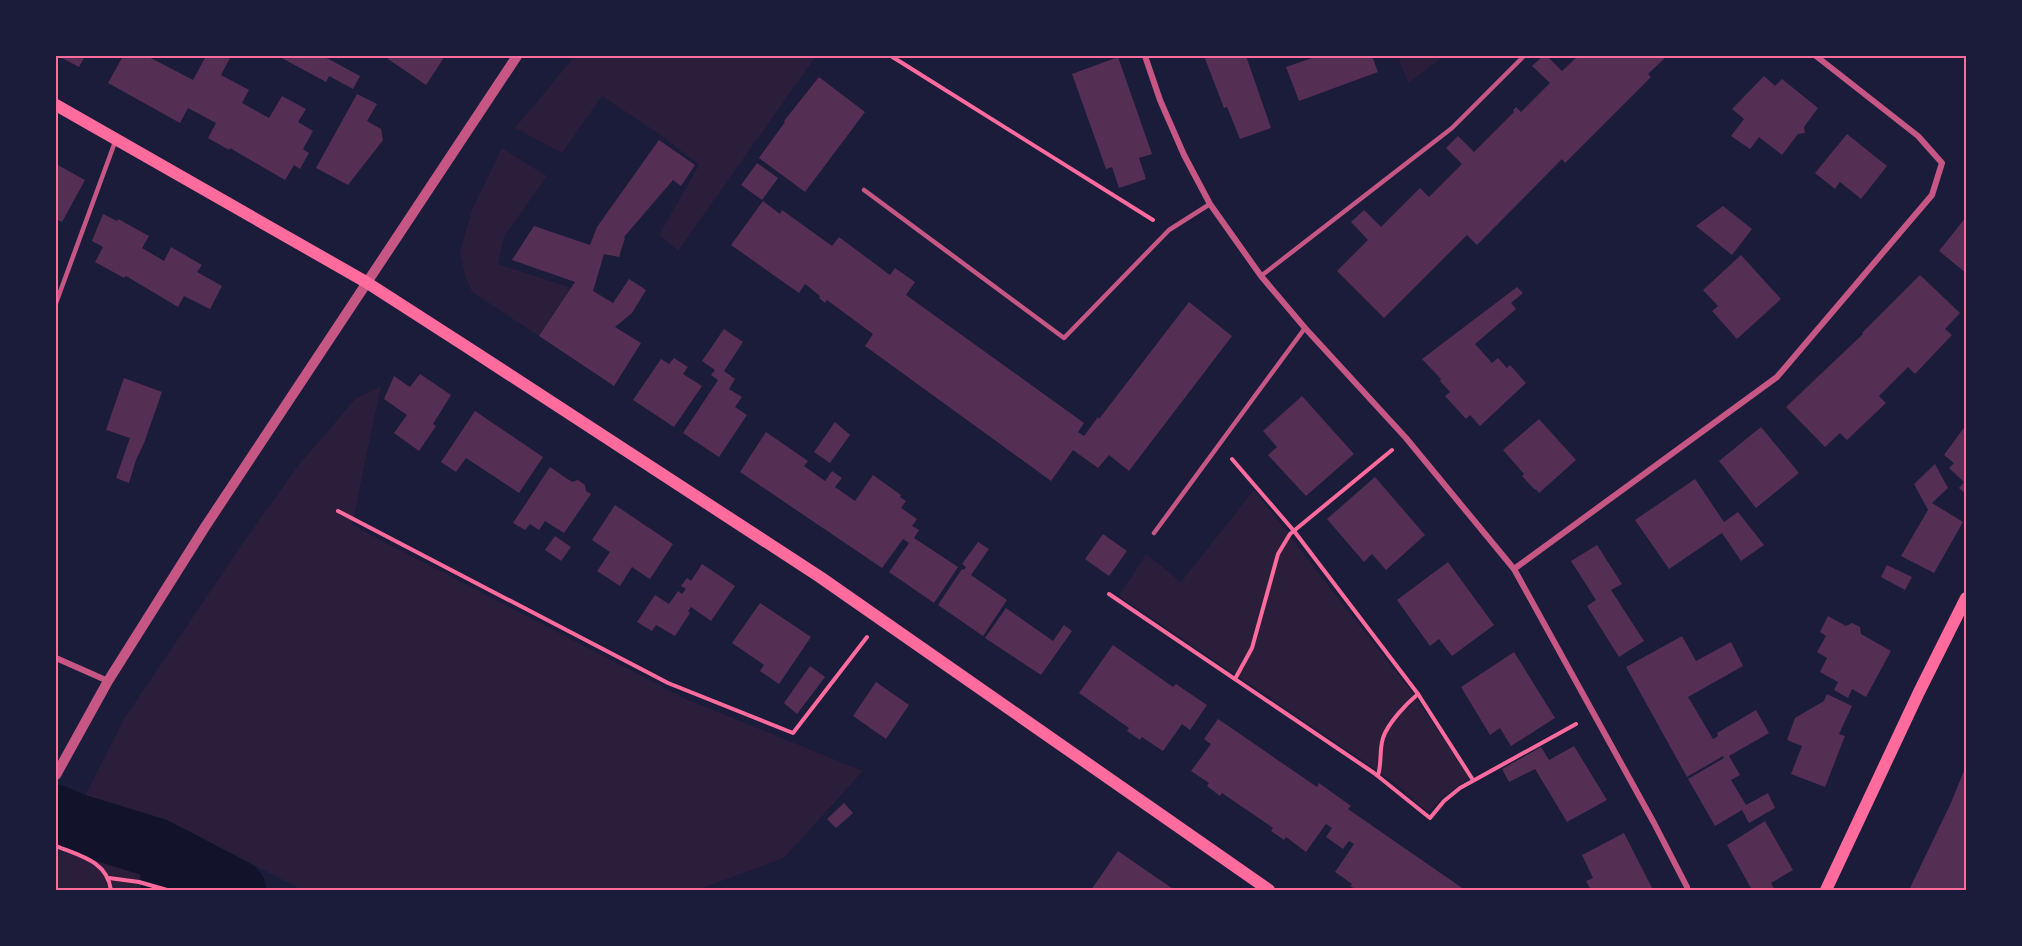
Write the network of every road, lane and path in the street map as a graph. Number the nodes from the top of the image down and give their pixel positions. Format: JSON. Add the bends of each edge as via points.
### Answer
{"nodes":[{"id":1,"x":517,"y":56,"type":"edge"},
{"id":2,"x":891,"y":56,"type":"edge"},
{"id":3,"x":1145,"y":56,"type":"edge"},
{"id":4,"x":1524,"y":56,"type":"edge"},
{"id":5,"x":1816,"y":56,"type":"edge"},
{"id":6,"x":56,"y":105,"type":"edge"},
{"id":7,"x":116,"y":139,"type":"junction"},
{"id":8,"x":864,"y":190,"type":"dead end"},
{"id":9,"x":1210,"y":204,"type":"junction"},
{"id":10,"x":1169,"y":230,"type":"junction"},
{"id":11,"x":1261,"y":276,"type":"junction"},
{"id":12,"x":366,"y":282,"type":"junction"},
{"id":13,"x":56,"y":303,"type":"edge"},
{"id":14,"x":1305,"y":328,"type":"junction"},
{"id":15,"x":1406,"y":438,"type":"junction"},
{"id":16,"x":1219,"y":443,"type":"junction"},
{"id":17,"x":338,"y":511,"type":"dead end"},
{"id":18,"x":1294,"y":531,"type":"junction"},
{"id":19,"x":1154,"y":533,"type":"dead end"},
{"id":20,"x":1514,"y":569,"type":"junction"},
{"id":21,"x":1109,"y":594,"type":"dead end"},
{"id":22,"x":1966,"y":598,"type":"edge"},
{"id":23,"x":881,"y":620,"type":"junction"},
{"id":24,"x":56,"y":658,"type":"edge"},
{"id":25,"x":1235,"y":679,"type":"junction"},
{"id":26,"x":108,"y":681,"type":"junction"},
{"id":27,"x":1418,"y":694,"type":"junction"},
{"id":28,"x":1594,"y":714,"type":"junction"},
{"id":29,"x":56,"y":775,"type":"edge"},
{"id":30,"x":1377,"y":776,"type":"junction"},
{"id":31,"x":1473,"y":780,"type":"junction"},
{"id":32,"x":56,"y":846,"type":"edge"},
{"id":33,"x":109,"y":878,"type":"junction"},
{"id":34,"x":1687,"y":887,"type":"dead end"},
{"id":35,"x":167,"y":890,"type":"edge"},
{"id":36,"x":111,"y":891,"type":"edge"},
{"id":37,"x":1269,"y":891,"type":"edge"},
{"id":38,"x":1826,"y":891,"type":"edge"}],
"edges":[{"from":1,"to":12,"type":"street"},
{"from":2,"to":10,"type":"path"},
{"from":3,"to":9,"type":"street","via":[[1184,155]]},
{"from":4,"to":11,"type":"lane","via":[[1452,128]]},
{"from":5,"to":20,"type":"street","via":[[1918,135],[1942,163],[1932,195],[1777,377]]},
{"from":6,"to":7,"type":"main road"},
{"from":7,"to":12,"type":"main road"},
{"from":7,"to":13,"type":"lane"},
{"from":8,"to":10,"type":"lane","via":[[1064,338]]},
{"from":9,"to":10,"type":"lane"},
{"from":9,"to":11,"type":"street"},
{"from":11,"to":14,"type":"street"},
{"from":12,"to":23,"type":"main road"},
{"from":12,"to":26,"type":"street"},
{"from":14,"to":15,"type":"street"},
{"from":14,"to":16,"type":"lane"},
{"from":15,"to":18,"type":"path"},
{"from":15,"to":20,"type":"street"},
{"from":16,"to":18,"type":"path"},
{"from":16,"to":19,"type":"lane"},
{"from":17,"to":23,"type":"path","via":[[668,683],[793,733]]},
{"from":18,"to":25,"type":"path","via":[[1278,554],[1252,648]]},
{"from":18,"to":27,"type":"path"},
{"from":20,"to":28,"type":"street"},
{"from":21,"to":25,"type":"path"},
{"from":22,"to":38,"type":"main road"},
{"from":23,"to":37,"type":"main road"},
{"from":24,"to":26,"type":"street"},
{"from":25,"to":30,"type":"path"},
{"from":26,"to":29,"type":"street"},
{"from":27,"to":30,"type":"path","via":[[1404,706],[1383,737],[1382,765]]},
{"from":27,"to":31,"type":"path"},
{"from":28,"to":31,"type":"path"},
{"from":28,"to":34,"type":"street"},
{"from":30,"to":31,"type":"path","via":[[1430,818],[1444,801]]},
{"from":32,"to":33,"type":"path","via":[[92,860]]},
{"from":33,"to":35,"type":"path"},
{"from":33,"to":36,"type":"path"}]}
